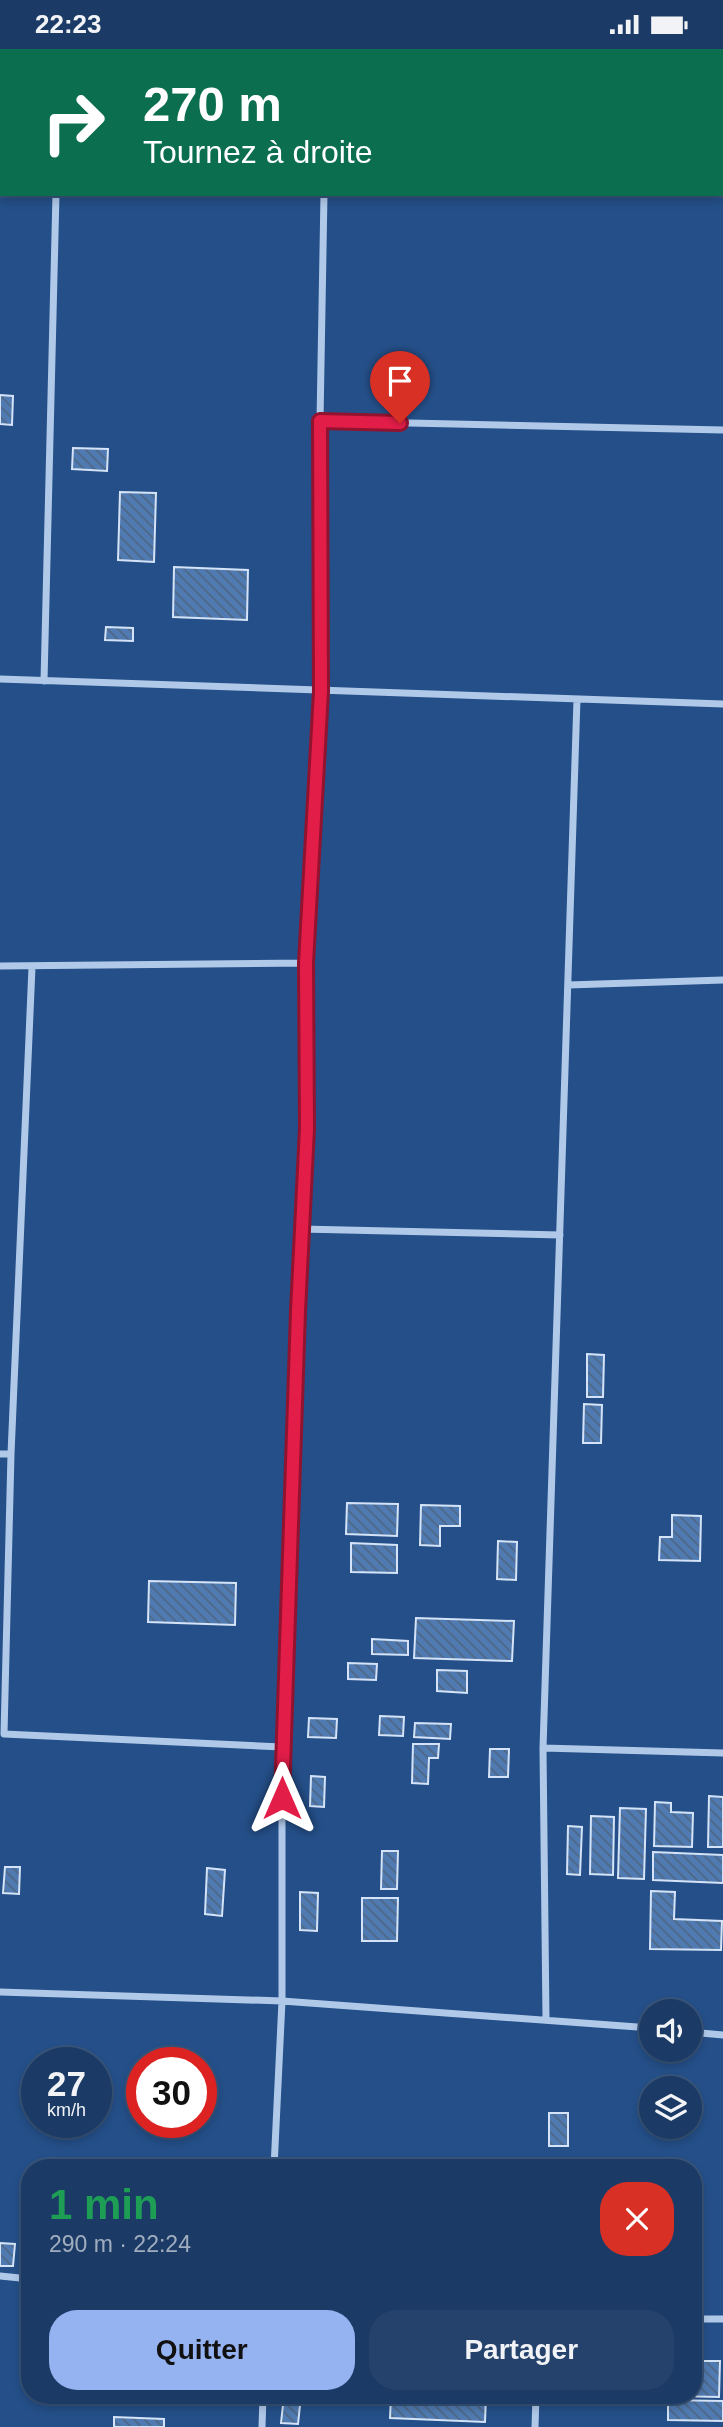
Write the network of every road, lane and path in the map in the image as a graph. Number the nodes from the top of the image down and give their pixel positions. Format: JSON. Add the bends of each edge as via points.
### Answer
{"nodes":[{"id":1,"x":56,"y":196,"type":"edge"},
{"id":2,"x":324,"y":196,"type":"edge"},
{"id":3,"x":320,"y":421,"type":"junction"},
{"id":4,"x":723,"y":431,"type":"edge"},
{"id":5,"x":0,"y":679,"type":"edge"},
{"id":6,"x":44,"y":681,"type":"junction"},
{"id":7,"x":321,"y":691,"type":"junction"},
{"id":8,"x":577,"y":699,"type":"junction"},
{"id":9,"x":723,"y":704,"type":"edge"},
{"id":10,"x":306,"y":963,"type":"junction"},
{"id":11,"x":0,"y":966,"type":"edge"},
{"id":12,"x":32,"y":967,"type":"junction"},
{"id":13,"x":723,"y":980,"type":"edge"},
{"id":14,"x":568,"y":985,"type":"junction"},
{"id":15,"x":301,"y":1229,"type":"junction"},
{"id":16,"x":560,"y":1235,"type":"junction"},
{"id":17,"x":0,"y":1454,"type":"edge"},
{"id":18,"x":11,"y":1454,"type":"junction"},
{"id":19,"x":2,"y":1734,"type":"edge"},
{"id":20,"x":282,"y":1747,"type":"junction"},
{"id":21,"x":543,"y":1748,"type":"junction"},
{"id":22,"x":723,"y":1753,"type":"edge"},
{"id":23,"x":0,"y":1992,"type":"edge"},
{"id":24,"x":282,"y":2001,"type":"junction"},
{"id":25,"x":546,"y":2019,"type":"junction"},
{"id":26,"x":639,"y":2027,"type":"edge"},
{"id":27,"x":702,"y":2033,"type":"edge"},
{"id":28,"x":723,"y":2035,"type":"edge"},
{"id":29,"x":274,"y":2159,"type":"edge"},
{"id":30,"x":0,"y":2276,"type":"edge"},
{"id":31,"x":21,"y":2278,"type":"edge"},
{"id":32,"x":702,"y":2319,"type":"edge"},
{"id":33,"x":723,"y":2319,"type":"edge"},
{"id":34,"x":263,"y":2404,"type":"edge"},
{"id":35,"x":536,"y":2404,"type":"edge"},
{"id":36,"x":262,"y":2427,"type":"edge"},
{"id":37,"x":536,"y":2427,"type":"edge"}],
"edges":[{"from":1,"to":6,"type":"street"},
{"from":2,"to":3,"type":"street"},
{"from":3,"to":4,"type":"street"},
{"from":3,"to":7,"type":"street"},
{"from":5,"to":6,"type":"street"},
{"from":6,"to":7,"type":"street"},
{"from":7,"to":8,"type":"street"},
{"from":7,"to":10,"type":"street"},
{"from":8,"to":9,"type":"street"},
{"from":8,"to":14,"type":"street"},
{"from":10,"to":12,"type":"street"},
{"from":10,"to":15,"type":"street","via":[[307,1128]]},
{"from":11,"to":12,"type":"street"},
{"from":12,"to":18,"type":"street"},
{"from":13,"to":14,"type":"street"},
{"from":14,"to":16,"type":"street"},
{"from":15,"to":16,"type":"street"},
{"from":15,"to":20,"type":"street"},
{"from":16,"to":21,"type":"street"},
{"from":17,"to":18,"type":"street"},
{"from":18,"to":19,"type":"street"},
{"from":19,"to":20,"type":"street"},
{"from":20,"to":24,"type":"street"},
{"from":21,"to":22,"type":"street"},
{"from":21,"to":25,"type":"street"},
{"from":23,"to":24,"type":"street"},
{"from":24,"to":25,"type":"street"},
{"from":24,"to":29,"type":"street"},
{"from":25,"to":26,"type":"street"},
{"from":27,"to":28,"type":"street"},
{"from":30,"to":31,"type":"street"},
{"from":32,"to":33,"type":"street"},
{"from":34,"to":36,"type":"street"},
{"from":35,"to":37,"type":"street"}]}
